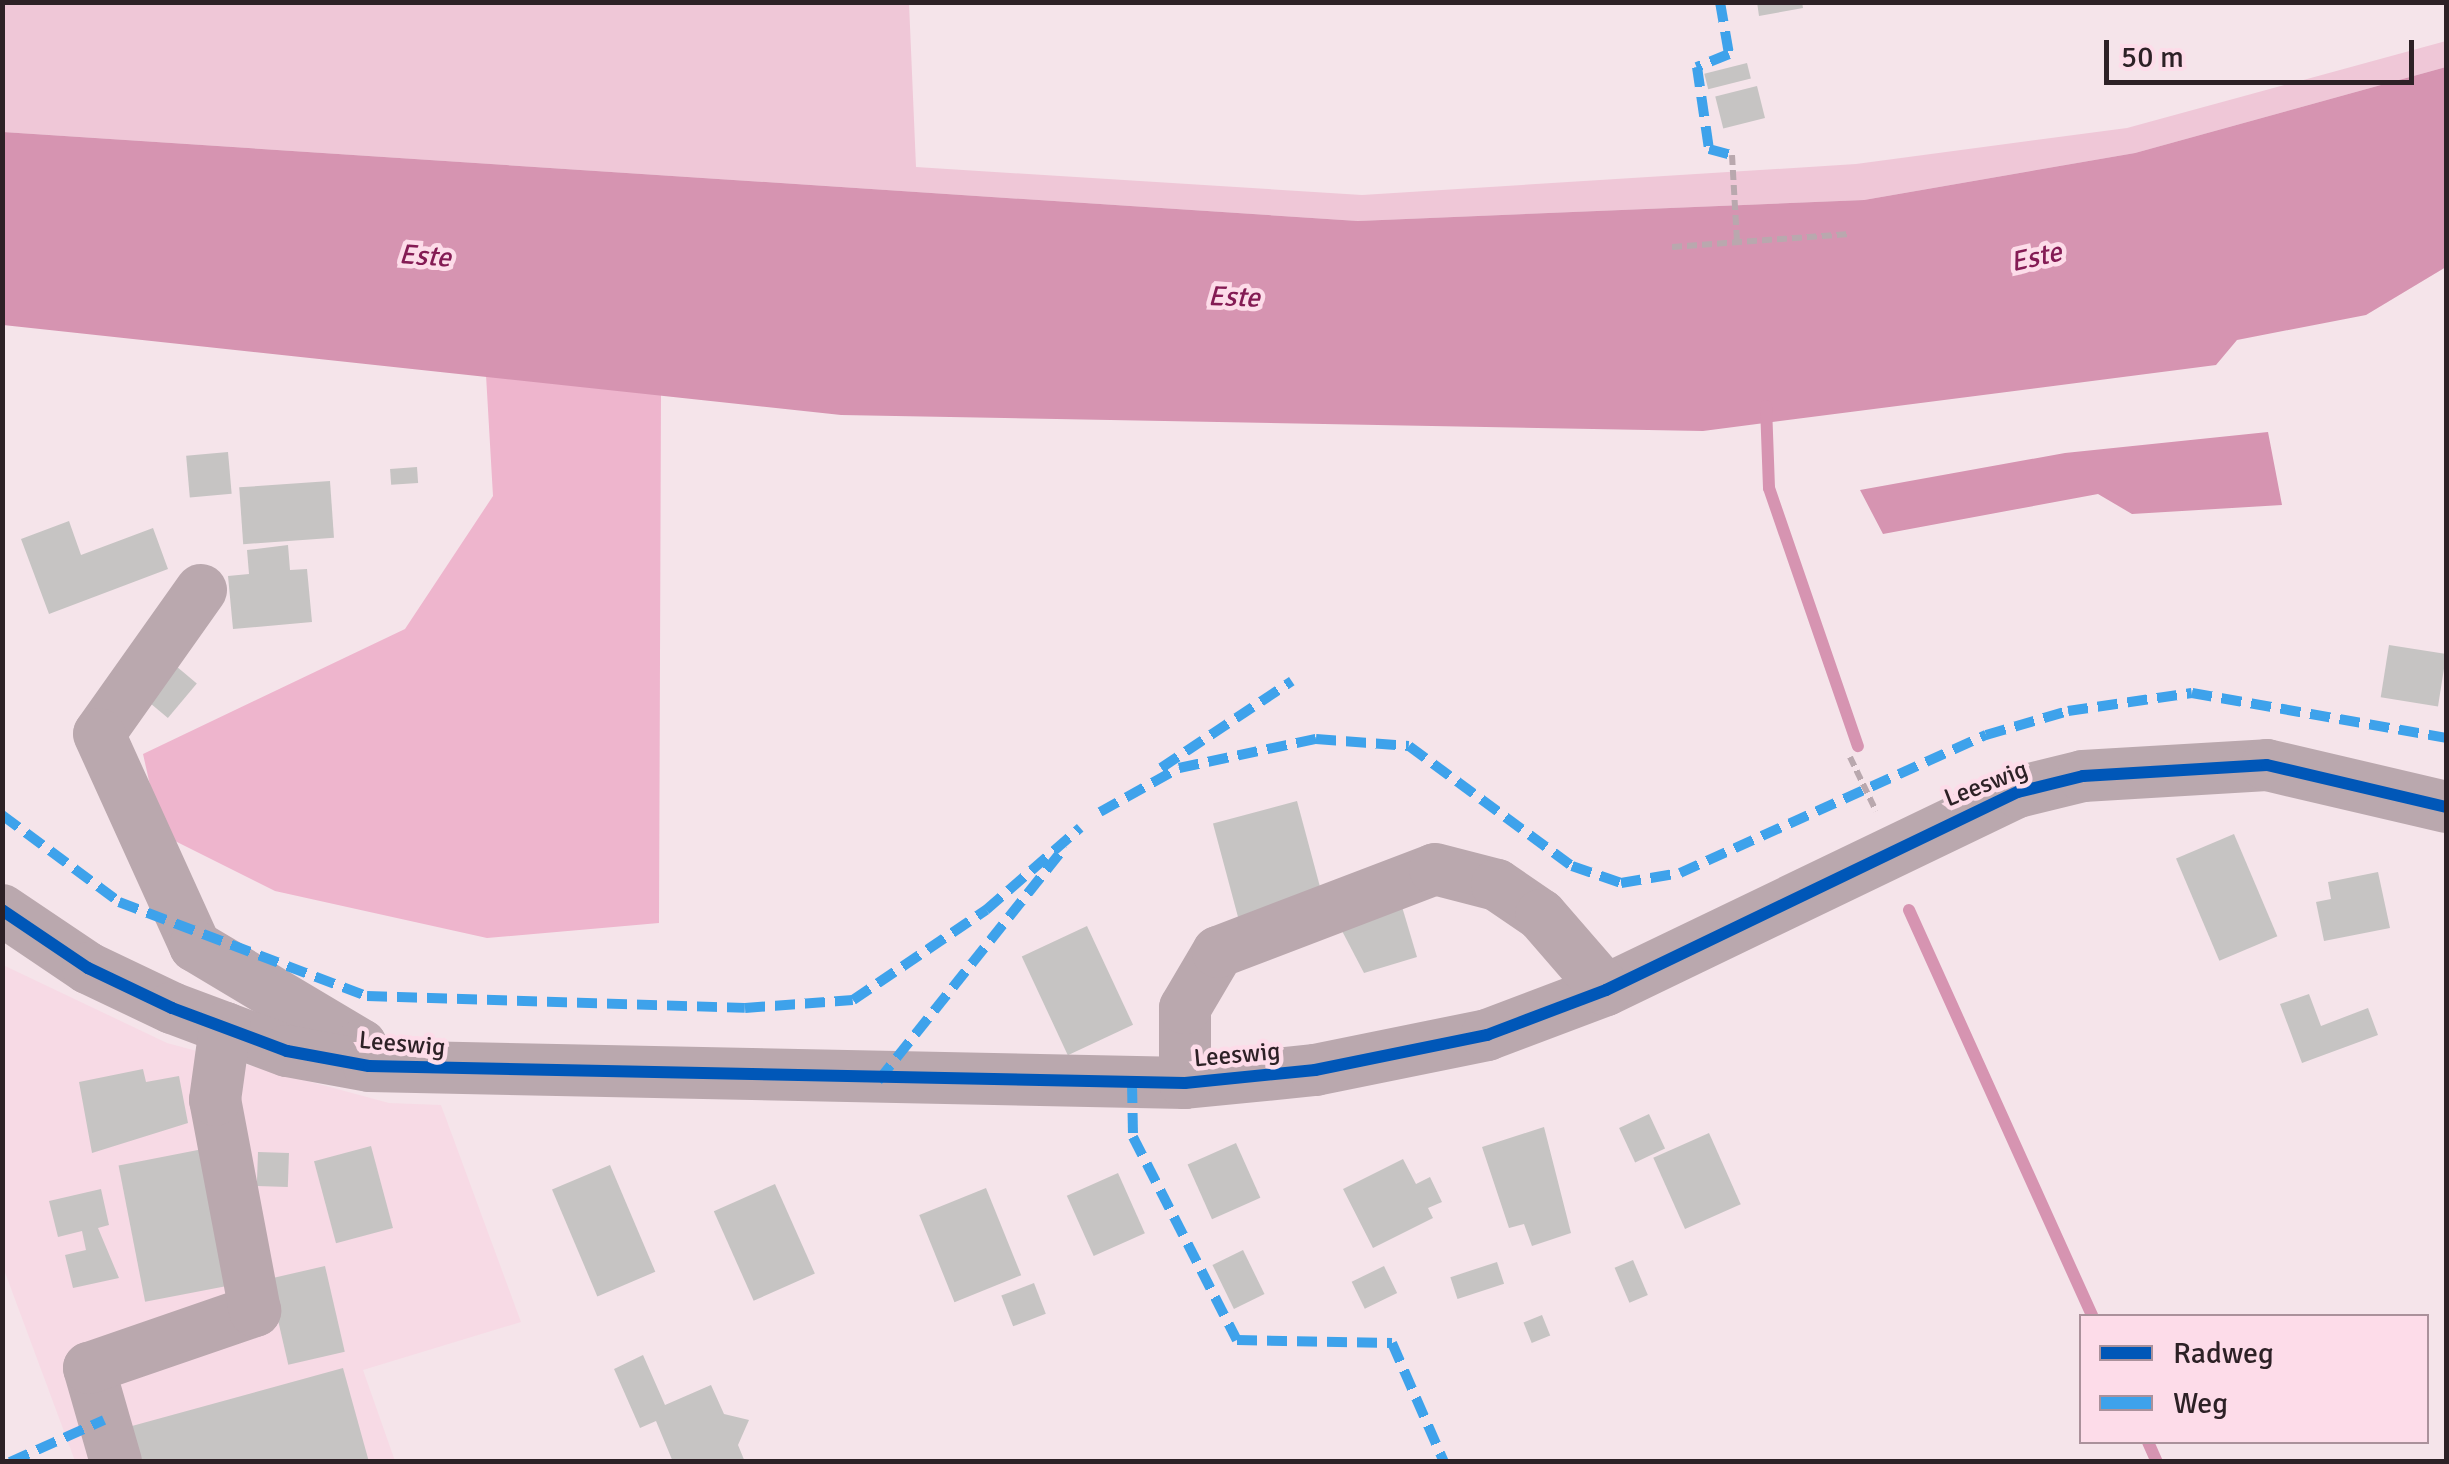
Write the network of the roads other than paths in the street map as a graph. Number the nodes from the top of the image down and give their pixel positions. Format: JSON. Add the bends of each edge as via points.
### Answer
{"nodes":[{"id":1,"x":201,"y":590,"type":"dead end"},
{"id":2,"x":2446,"y":806,"type":"edge"},
{"id":3,"x":2,"y":910,"type":"edge"},
{"id":4,"x":1606,"y":990,"type":"junction"},
{"id":5,"x":226,"y":1028,"type":"junction"},
{"id":6,"x":369,"y":1066,"type":"junction"},
{"id":7,"x":1185,"y":1083,"type":"junction"},
{"id":8,"x":116,"y":1462,"type":"edge"}],
"edges":[{"from":1,"to":6,"type":"street","via":[[99,734],[195,946],[361,1045]]},
{"from":2,"to":4,"type":"street","name":"Leeswig","via":[[2267,765],[2083,776],[1922,834]]},
{"from":3,"to":5,"type":"street","name":"Leeswig","via":[[88,968]]},
{"from":4,"to":7,"type":"street","name":"Leeswig","via":[[1402,1056]]},
{"from":4,"to":7,"type":"street","via":[[1541,915],[1496,885],[1435,869],[1218,952],[1184,1008]]},
{"from":5,"to":6,"type":"street","name":"Leeswig"},
{"from":5,"to":8,"type":"street","via":[[215,1100],[255,1311],[88,1368]]},
{"from":6,"to":7,"type":"street","name":"Leeswig"}]}
